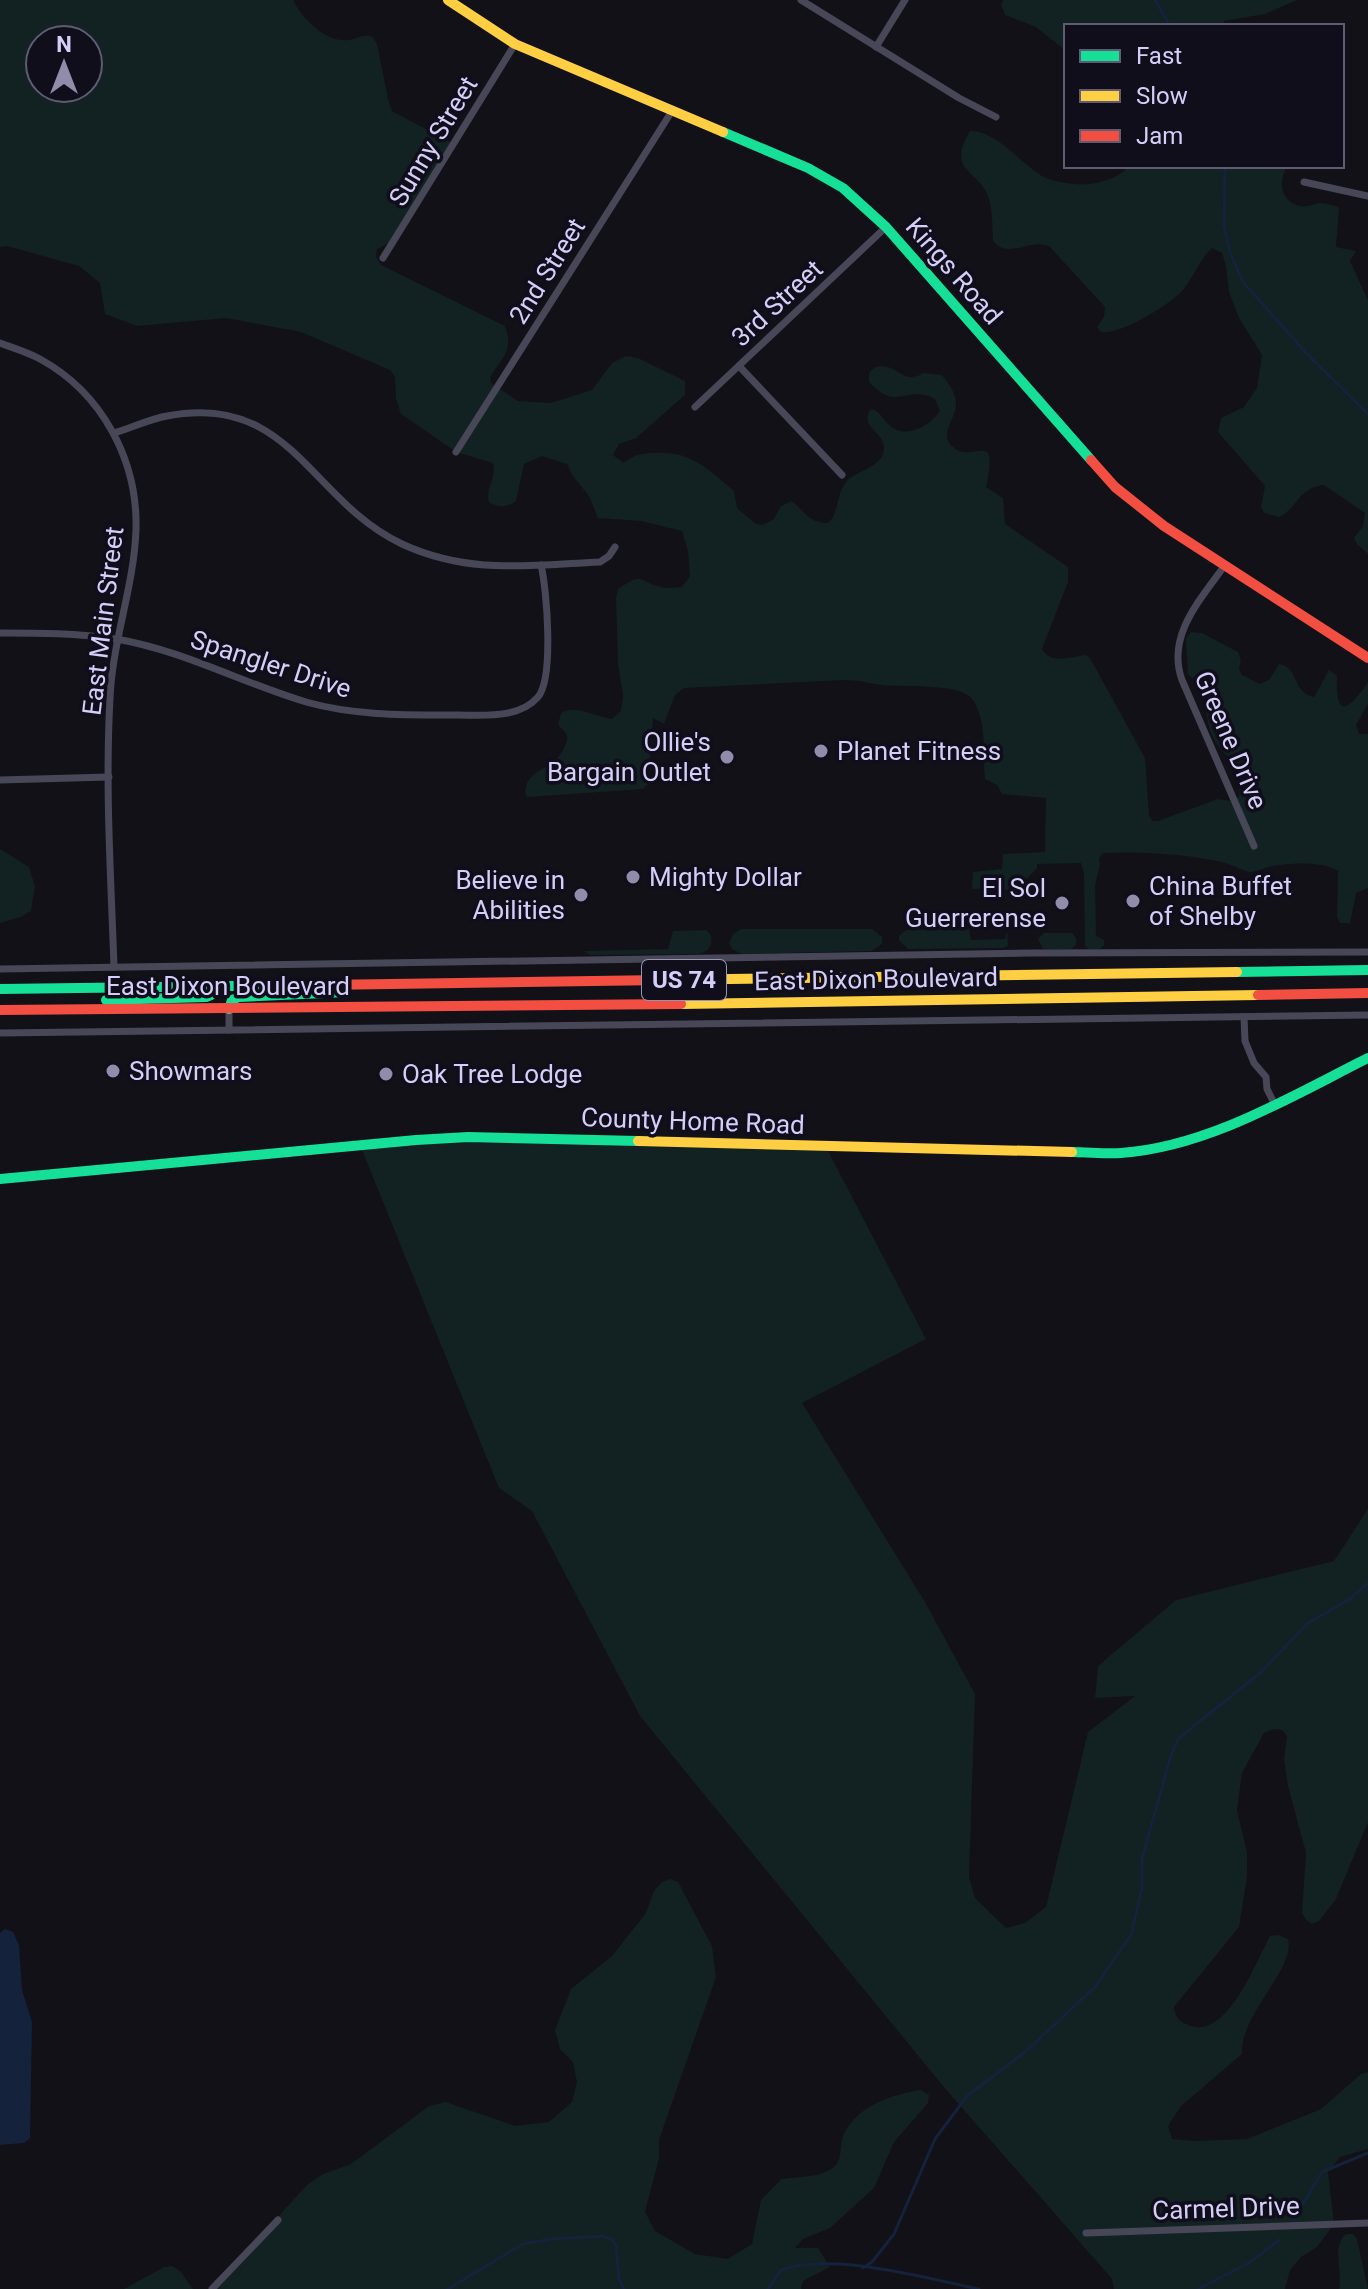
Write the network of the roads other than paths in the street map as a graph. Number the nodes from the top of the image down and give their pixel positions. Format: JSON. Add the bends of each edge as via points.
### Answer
{"nodes":[{"id":1,"x":448,"y":0,"type":"edge"},
{"id":2,"x":801,"y":0,"type":"edge"},
{"id":3,"x":905,"y":0,"type":"edge"},
{"id":4,"x":463,"y":4,"type":"edge"},
{"id":5,"x":515,"y":44,"type":"junction"},
{"id":6,"x":876,"y":47,"type":"junction"},
{"id":7,"x":672,"y":111,"type":"junction"},
{"id":8,"x":996,"y":117,"type":"dead end"},
{"id":9,"x":1304,"y":182,"type":"dead end"},
{"id":10,"x":1368,"y":196,"type":"edge"},
{"id":11,"x":886,"y":227,"type":"junction"},
{"id":12,"x":383,"y":258,"type":"dead end"},
{"id":13,"x":0,"y":343,"type":"edge"},
{"id":14,"x":739,"y":366,"type":"junction"},
{"id":15,"x":695,"y":407,"type":"dead end"},
{"id":16,"x":114,"y":433,"type":"junction"},
{"id":17,"x":456,"y":452,"type":"dead end"},
{"id":18,"x":842,"y":475,"type":"dead end"},
{"id":19,"x":615,"y":547,"type":"dead end"},
{"id":20,"x":541,"y":565,"type":"junction"},
{"id":21,"x":1225,"y":565,"type":"junction"},
{"id":22,"x":0,"y":633,"type":"edge"},
{"id":23,"x":116,"y":639,"type":"junction"},
{"id":24,"x":1368,"y":658,"type":"edge"},
{"id":25,"x":109,"y":777,"type":"junction"},
{"id":26,"x":0,"y":780,"type":"edge"},
{"id":27,"x":1254,"y":846,"type":"dead end"},
{"id":28,"x":1368,"y":952,"type":"edge"},
{"id":29,"x":726,"y":958,"type":"junction"},
{"id":30,"x":217,"y":965,"type":"junction"},
{"id":31,"x":114,"y":967,"type":"junction"},
{"id":32,"x":0,"y":969,"type":"edge"},
{"id":33,"x":1368,"y":970,"type":"edge"},
{"id":34,"x":725,"y":979,"type":"junction"},
{"id":35,"x":217,"y":984,"type":"junction"},
{"id":36,"x":373,"y":984,"type":"junction"},
{"id":37,"x":1368,"y":984,"type":"edge"},
{"id":38,"x":0,"y":989,"type":"edge"},
{"id":39,"x":1368,"y":993,"type":"edge"},
{"id":40,"x":1260,"y":994,"type":"junction"},
{"id":41,"x":79,"y":1009,"type":"junction"},
{"id":42,"x":229,"y":1009,"type":"junction"},
{"id":43,"x":0,"y":1010,"type":"edge"},
{"id":44,"x":1368,"y":1015,"type":"edge"},
{"id":45,"x":1244,"y":1017,"type":"junction"},
{"id":46,"x":229,"y":1030,"type":"junction"},
{"id":47,"x":0,"y":1033,"type":"edge"},
{"id":48,"x":1368,"y":1058,"type":"edge"},
{"id":49,"x":1274,"y":1103,"type":"junction"},
{"id":50,"x":0,"y":1179,"type":"edge"},
{"id":51,"x":278,"y":2220,"type":"dead end"},
{"id":52,"x":1368,"y":2223,"type":"edge"},
{"id":53,"x":1086,"y":2233,"type":"dead end"},
{"id":54,"x":212,"y":2289,"type":"edge"}],
"edges":[{"from":1,"to":4,"type":"main road","name":"Kings Road"},
{"from":2,"to":6,"type":"street"},
{"from":3,"to":6,"type":"street"},
{"from":4,"to":5,"type":"main road","name":"Kings Road"},
{"from":5,"to":7,"type":"main road","name":"Kings Road"},
{"from":5,"to":12,"type":"street","name":"Sunny Street"},
{"from":6,"to":8,"type":"street"},
{"from":7,"to":11,"type":"main road","name":"Kings Road","via":[[829,179]]},
{"from":7,"to":17,"type":"street","name":"2nd Street"},
{"from":9,"to":10,"type":"street"},
{"from":11,"to":14,"type":"street","name":"3rd Street"},
{"from":11,"to":21,"type":"main road","name":"Kings Road","via":[[1115,487]]},
{"from":13,"to":16,"type":"street","name":"East Main Street","via":[[57,370],[98,409]]},
{"from":14,"to":15,"type":"street","name":"3rd Street"},
{"from":14,"to":18,"type":"street"},
{"from":16,"to":20,"type":"street","via":[[187,413],[258,424],[280,438],[363,519],[403,545],[464,565]]},
{"from":16,"to":23,"type":"street","name":"East Main Street","via":[[129,467],[136,531]]},
{"from":19,"to":20,"type":"street","via":[[600,562]]},
{"from":20,"to":23,"type":"street","name":"Spangler Drive","via":[[543,690],[532,702],[507,713],[335,709]]},
{"from":21,"to":24,"type":"main road","name":"Kings Road"},
{"from":21,"to":27,"type":"street","name":"Greene Drive","via":[[1183,629],[1177,658]]},
{"from":22,"to":23,"type":"street","name":"Spangler Drive"},
{"from":23,"to":25,"type":"street","name":"East Main Street"},
{"from":25,"to":26,"type":"street"},
{"from":25,"to":31,"type":"street","name":"East Main Street"},
{"from":28,"to":29,"type":"street","name":"East Dixon Boulevard"},
{"from":29,"to":30,"type":"street","name":"East Dixon Boulevard"},
{"from":29,"to":34,"type":"street"},
{"from":30,"to":31,"type":"street","name":"East Dixon Boulevard"},
{"from":30,"to":35,"type":"street","name":"East Dixon Boulevard"},
{"from":31,"to":32,"type":"street","name":"East Dixon Boulevard"},
{"from":33,"to":34,"type":"main road","name":"East Dixon Boulevard","number":"US 74"},
{"from":34,"to":36,"type":"main road","name":"East Dixon Boulevard","number":"US 74"},
{"from":35,"to":36,"type":"main road","name":"East Dixon Boulevard","number":"US 74"},
{"from":35,"to":38,"type":"main road","name":"East Dixon Boulevard","number":"US 74"},
{"from":35,"to":41,"type":"main road","via":[[206,997],[106,1000]]},
{"from":36,"to":42,"type":"main road","via":[[339,993],[237,998]]},
{"from":37,"to":40,"type":"main road","via":[[1273,988]]},
{"from":39,"to":40,"type":"main road","name":"East Dixon Boulevard","number":"US 74"},
{"from":40,"to":42,"type":"main road","name":"East Dixon Boulevard","number":"US 74"},
{"from":41,"to":42,"type":"main road","name":"East Dixon Boulevard","number":"US 74"},
{"from":41,"to":43,"type":"main road","name":"East Dixon Boulevard","number":"US 74"},
{"from":42,"to":46,"type":"street"},
{"from":44,"to":45,"type":"street","name":"East Dixon Boulevard"},
{"from":45,"to":46,"type":"street","name":"East Dixon Boulevard"},
{"from":45,"to":49,"type":"street","via":[[1245,1041]]},
{"from":46,"to":47,"type":"street","name":"East Dixon Boulevard"},
{"from":48,"to":49,"type":"main road","name":"County Home Road"},
{"from":49,"to":50,"type":"main road","name":"County Home Road","via":[[1178,1144],[1121,1153],[468,1137]]},
{"from":51,"to":54,"type":"street"},
{"from":52,"to":53,"type":"street","name":"Carmel Drive"}]}
